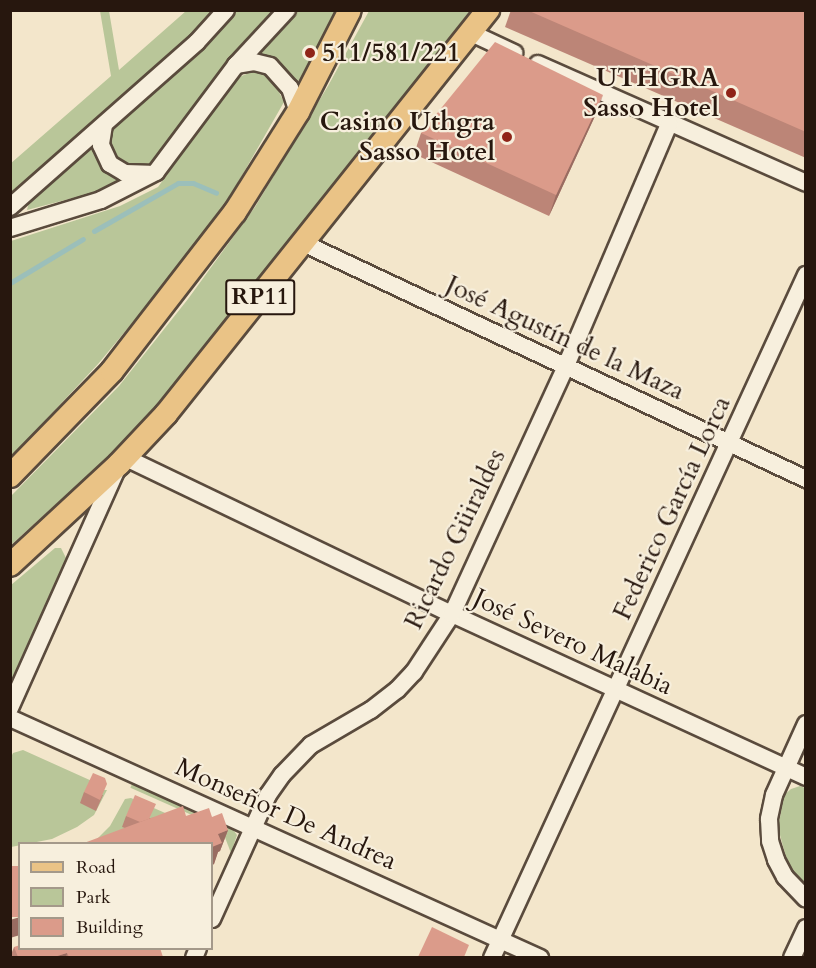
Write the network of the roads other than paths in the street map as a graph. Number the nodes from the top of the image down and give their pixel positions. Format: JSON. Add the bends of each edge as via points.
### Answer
{"nodes":[{"id":1,"x":226,"y":10,"type":"edge"},
{"id":2,"x":287,"y":10,"type":"edge"},
{"id":3,"x":350,"y":10,"type":"edge"},
{"id":4,"x":488,"y":10,"type":"edge"},
{"id":5,"x":469,"y":32,"type":"junction"},
{"id":6,"x":236,"y":65,"type":"junction"},
{"id":7,"x":298,"y":112,"type":"junction"},
{"id":8,"x":669,"y":124,"type":"junction"},
{"id":9,"x":104,"y":125,"type":"junction"},
{"id":10,"x":156,"y":172,"type":"junction"},
{"id":11,"x":806,"y":183,"type":"edge"},
{"id":12,"x":10,"y":207,"type":"edge"},
{"id":13,"x":10,"y":228,"type":"edge"},
{"id":14,"x":303,"y":243,"type":"junction"},
{"id":15,"x":806,"y":275,"type":"edge"},
{"id":16,"x":565,"y":368,"type":"junction"},
{"id":17,"x":730,"y":443,"type":"junction"},
{"id":18,"x":122,"y":461,"type":"junction"},
{"id":19,"x":10,"y":476,"type":"edge"},
{"id":20,"x":806,"y":480,"type":"edge"},
{"id":21,"x":10,"y":565,"type":"edge"},
{"id":22,"x":452,"y":614,"type":"junction"},
{"id":23,"x":616,"y":690,"type":"junction"},
{"id":24,"x":10,"y":708,"type":"edge"},
{"id":25,"x":10,"y":718,"type":"edge"},
{"id":26,"x":806,"y":724,"type":"edge"},
{"id":27,"x":786,"y":768,"type":"junction"},
{"id":28,"x":806,"y":777,"type":"edge"},
{"id":29,"x":252,"y":827,"type":"junction"},
{"id":30,"x":806,"y":899,"type":"edge"},
{"id":31,"x":213,"y":916,"type":"edge"},
{"id":32,"x":806,"y":928,"type":"edge"},
{"id":33,"x":500,"y":940,"type":"junction"},
{"id":34,"x":492,"y":957,"type":"edge"},
{"id":35,"x":540,"y":957,"type":"edge"},
{"id":36,"x":792,"y":957,"type":"edge"}],
"edges":[{"from":1,"to":9,"type":"street","via":[[198,42]]},
{"from":2,"to":6,"type":"street"},
{"from":3,"to":7,"type":"main road","number":"RP11"},
{"from":4,"to":5,"type":"main road","number":"RP11"},
{"from":5,"to":8,"type":"street"},
{"from":5,"to":14,"type":"main road","number":"RP11"},
{"from":6,"to":7,"type":"street","via":[[254,62],[270,66],[285,80]]},
{"from":6,"to":10,"type":"street"},
{"from":7,"to":19,"type":"main road","number":"RP11","via":[[235,212],[179,287],[103,381]]},
{"from":8,"to":11,"type":"street"},
{"from":8,"to":16,"type":"street","name":"Ricardo Güiraldes"},
{"from":9,"to":10,"type":"street","via":[[101,145],[110,164],[132,175]]},
{"from":9,"to":12,"type":"street"},
{"from":10,"to":13,"type":"street","via":[[101,200]]},
{"from":14,"to":16,"type":"street","name":"José Agustín de la Maza"},
{"from":14,"to":18,"type":"main road","number":"RP11","via":[[190,385]]},
{"from":15,"to":17,"type":"street","name":"Federico García Lorca"},
{"from":16,"to":17,"type":"street","name":"José Agustín de la Maza"},
{"from":16,"to":22,"type":"street","name":"Ricardo Güiraldes"},
{"from":17,"to":20,"type":"street","name":"José Agustín de la Maza"},
{"from":17,"to":23,"type":"street","name":"Federico García Lorca"},
{"from":18,"to":21,"type":"main road","number":"RP11"},
{"from":18,"to":22,"type":"street","name":"José Severo Malabia"},
{"from":18,"to":24,"type":"street"},
{"from":22,"to":23,"type":"street","name":"José Severo Malabia"},
{"from":22,"to":29,"type":"street","name":"Ricardo Güiraldes","via":[[419,665],[397,690],[295,759],[268,795]]},
{"from":23,"to":27,"type":"street","name":"José Severo Malabia"},
{"from":23,"to":33,"type":"street","name":"Federico García Lorca"},
{"from":25,"to":29,"type":"street","name":"Monseñor De Andrea"},
{"from":26,"to":27,"type":"street"},
{"from":27,"to":28,"type":"street","name":"José Severo Malabia"},
{"from":27,"to":30,"type":"street","via":[[774,795],[770,840],[785,877]]},
{"from":29,"to":31,"type":"street","name":"Ricardo Güiraldes"},
{"from":29,"to":33,"type":"street","name":"Monseñor De Andrea"},
{"from":32,"to":36,"type":"street"},
{"from":33,"to":34,"type":"street","name":"Federico García Lorca"},
{"from":33,"to":35,"type":"street","name":"Monseñor De Andrea"}]}
